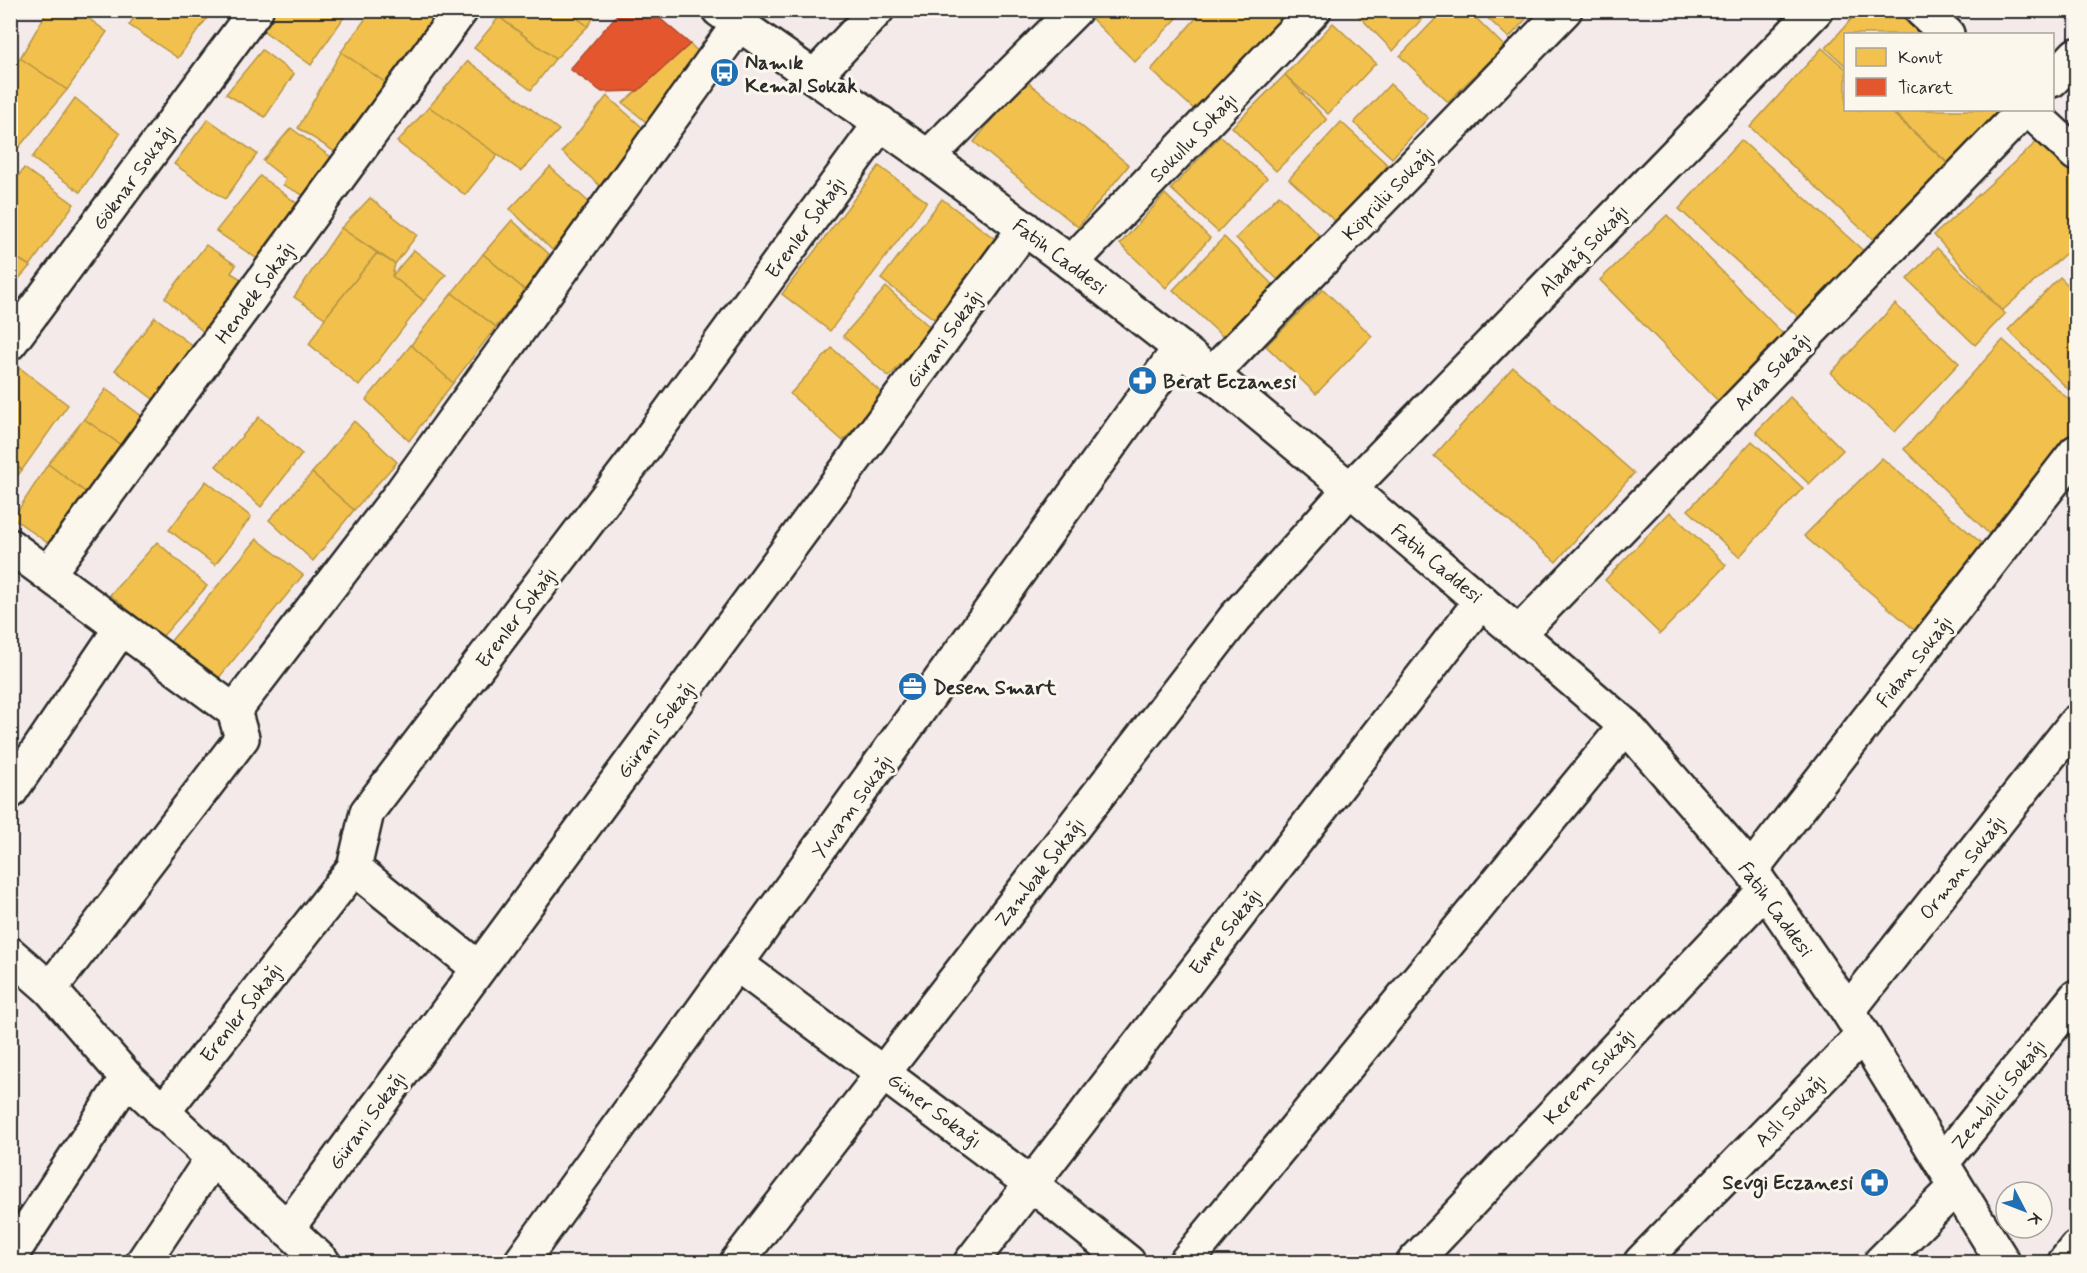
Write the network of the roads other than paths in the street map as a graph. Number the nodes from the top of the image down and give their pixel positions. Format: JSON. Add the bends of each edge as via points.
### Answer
{"nodes":[{"id":1,"x":256,"y":10,"type":"edge"},
{"id":2,"x":461,"y":10,"type":"edge"},
{"id":3,"x":877,"y":10,"type":"edge"},
{"id":4,"x":1075,"y":10,"type":"edge"},
{"id":5,"x":1314,"y":10,"type":"edge"},
{"id":6,"x":1565,"y":10,"type":"edge"},
{"id":7,"x":1816,"y":10,"type":"edge"},
{"id":8,"x":1921,"y":10,"type":"edge"},
{"id":9,"x":729,"y":17,"type":"edge"},
{"id":10,"x":1946,"y":33,"type":"edge"},
{"id":11,"x":2076,"y":55,"type":"edge"},
{"id":12,"x":814,"y":77,"type":"junction"},
{"id":13,"x":2054,"y":78,"type":"edge"},
{"id":14,"x":2025,"y":111,"type":"edge"},
{"id":15,"x":2027,"y":111,"type":"edge"},
{"id":16,"x":881,"y":123,"type":"junction"},
{"id":17,"x":2076,"y":154,"type":"edge"},
{"id":18,"x":928,"y":157,"type":"junction"},
{"id":19,"x":1025,"y":228,"type":"junction"},
{"id":20,"x":1071,"y":263,"type":"junction"},
{"id":21,"x":10,"y":342,"type":"edge"},
{"id":22,"x":1180,"y":348,"type":"junction"},
{"id":23,"x":1211,"y":375,"type":"junction"},
{"id":24,"x":2076,"y":452,"type":"edge"},
{"id":25,"x":1350,"y":489,"type":"junction"},
{"id":26,"x":10,"y":546,"type":"edge"},
{"id":27,"x":48,"y":574,"type":"junction"},
{"id":28,"x":1481,"y":601,"type":"junction"},
{"id":29,"x":121,"y":628,"type":"junction"},
{"id":30,"x":1519,"y":633,"type":"junction"},
{"id":31,"x":234,"y":711,"type":"junction"},
{"id":32,"x":2076,"y":722,"type":"edge"},
{"id":33,"x":1626,"y":726,"type":"junction"},
{"id":34,"x":10,"y":792,"type":"edge"},
{"id":35,"x":354,"y":868,"type":"junction"},
{"id":36,"x":1758,"y":880,"type":"junction"},
{"id":37,"x":10,"y":954,"type":"edge"},
{"id":38,"x":738,"y":965,"type":"junction"},
{"id":39,"x":478,"y":968,"type":"junction"},
{"id":40,"x":50,"y":989,"type":"junction"},
{"id":41,"x":2076,"y":997,"type":"edge"},
{"id":42,"x":1855,"y":1023,"type":"junction"},
{"id":43,"x":885,"y":1072,"type":"junction"},
{"id":44,"x":127,"y":1078,"type":"junction"},
{"id":45,"x":162,"y":1113,"type":"junction"},
{"id":46,"x":213,"y":1157,"type":"junction"},
{"id":47,"x":1949,"y":1175,"type":"junction"},
{"id":48,"x":1030,"y":1183,"type":"junction"},
{"id":49,"x":287,"y":1229,"type":"junction"},
{"id":50,"x":2076,"y":1248,"type":"edge"},
{"id":51,"x":10,"y":1257,"type":"edge"},
{"id":52,"x":143,"y":1263,"type":"edge"},
{"id":53,"x":323,"y":1263,"type":"edge"},
{"id":54,"x":521,"y":1263,"type":"edge"},
{"id":55,"x":737,"y":1263,"type":"edge"},
{"id":56,"x":971,"y":1263,"type":"edge"},
{"id":57,"x":1128,"y":1263,"type":"edge"},
{"id":58,"x":1186,"y":1263,"type":"edge"},
{"id":59,"x":1413,"y":1263,"type":"edge"},
{"id":60,"x":1641,"y":1263,"type":"edge"},
{"id":61,"x":1881,"y":1263,"type":"edge"},
{"id":62,"x":2003,"y":1263,"type":"edge"},
{"id":63,"x":2065,"y":1263,"type":"edge"}],
"edges":[{"from":1,"to":21,"type":"street","name":"Göknar Sokağı"},
{"from":2,"to":27,"type":"street","name":"Hendek Sokağı"},
{"from":3,"to":12,"type":"street"},
{"from":4,"to":18,"type":"street"},
{"from":5,"to":20,"type":"street","name":"Sokullu Sokağı"},
{"from":6,"to":23,"type":"street","name":"Köprülü Sokağı"},
{"from":7,"to":25,"type":"street","name":"Aladağ Sokağı"},
{"from":8,"to":10,"type":"street"},
{"from":9,"to":12,"type":"street","name":"Fatih Caddesi"},
{"from":9,"to":31,"type":"street","via":[[402,492]]},
{"from":11,"to":13,"type":"street"},
{"from":12,"to":16,"type":"street","name":"Fatih Caddesi"},
{"from":14,"to":30,"type":"street","name":"Arda Sokağı"},
{"from":15,"to":17,"type":"street"},
{"from":16,"to":18,"type":"street","name":"Fatih Caddesi"},
{"from":16,"to":35,"type":"street","name":"Erenler Sokağı","via":[[634,461],[367,812]]},
{"from":18,"to":19,"type":"street","name":"Fatih Caddesi"},
{"from":19,"to":20,"type":"street","name":"Fatih Caddesi"},
{"from":19,"to":39,"type":"street","name":"Gürani Sokağı"},
{"from":20,"to":22,"type":"street","name":"Fatih Caddesi"},
{"from":22,"to":23,"type":"street","name":"Fatih Caddesi"},
{"from":22,"to":38,"type":"street","name":"Yuvam Sokağı"},
{"from":23,"to":25,"type":"street","name":"Fatih Caddesi"},
{"from":24,"to":36,"type":"street","name":"Fidan Sokağı"},
{"from":25,"to":28,"type":"street","name":"Fatih Caddesi"},
{"from":25,"to":43,"type":"street","name":"Zambak Sokağı","via":[[1234,619]]},
{"from":26,"to":27,"type":"street"},
{"from":27,"to":29,"type":"street"},
{"from":28,"to":30,"type":"street","name":"Fatih Caddesi"},
{"from":28,"to":48,"type":"street","name":"Emre Sokağı"},
{"from":29,"to":31,"type":"street"},
{"from":29,"to":34,"type":"street"},
{"from":30,"to":33,"type":"street","name":"Fatih Caddesi"},
{"from":31,"to":40,"type":"street","via":[[242,738]]},
{"from":32,"to":42,"type":"street","name":"Orman Sokağı"},
{"from":33,"to":36,"type":"street","name":"Fatih Caddesi"},
{"from":33,"to":58,"type":"street"},
{"from":35,"to":39,"type":"street"},
{"from":35,"to":45,"type":"street","name":"Erenler Sokağı"},
{"from":36,"to":42,"type":"street","name":"Fatih Caddesi"},
{"from":36,"to":59,"type":"street","name":"Kerem Sokağı"},
{"from":37,"to":40,"type":"street"},
{"from":38,"to":43,"type":"street","name":"Güner Sokağı"},
{"from":38,"to":54,"type":"street","name":"Yuvam Sokağı"},
{"from":39,"to":49,"type":"street","name":"Gürani Sokağı"},
{"from":40,"to":44,"type":"street"},
{"from":41,"to":47,"type":"street","name":"Zembilci Sokağı"},
{"from":42,"to":47,"type":"street","name":"Fatih Caddesi"},
{"from":42,"to":60,"type":"street","name":"Aslı Sokağı"},
{"from":43,"to":48,"type":"street","name":"Güner Sokağı"},
{"from":43,"to":55,"type":"street","name":"Zambak Sokağı"},
{"from":44,"to":45,"type":"street"},
{"from":44,"to":51,"type":"street"},
{"from":45,"to":46,"type":"street"},
{"from":46,"to":49,"type":"street"},
{"from":46,"to":52,"type":"street"},
{"from":47,"to":61,"type":"street","name":"Zembilci Sokağı"},
{"from":47,"to":62,"type":"street","name":"Fatih Caddesi"},
{"from":48,"to":56,"type":"street","name":"Emre Sokağı"},
{"from":48,"to":57,"type":"street","name":"Güner Sokağı"},
{"from":49,"to":53,"type":"street"},
{"from":50,"to":63,"type":"street"}]}
